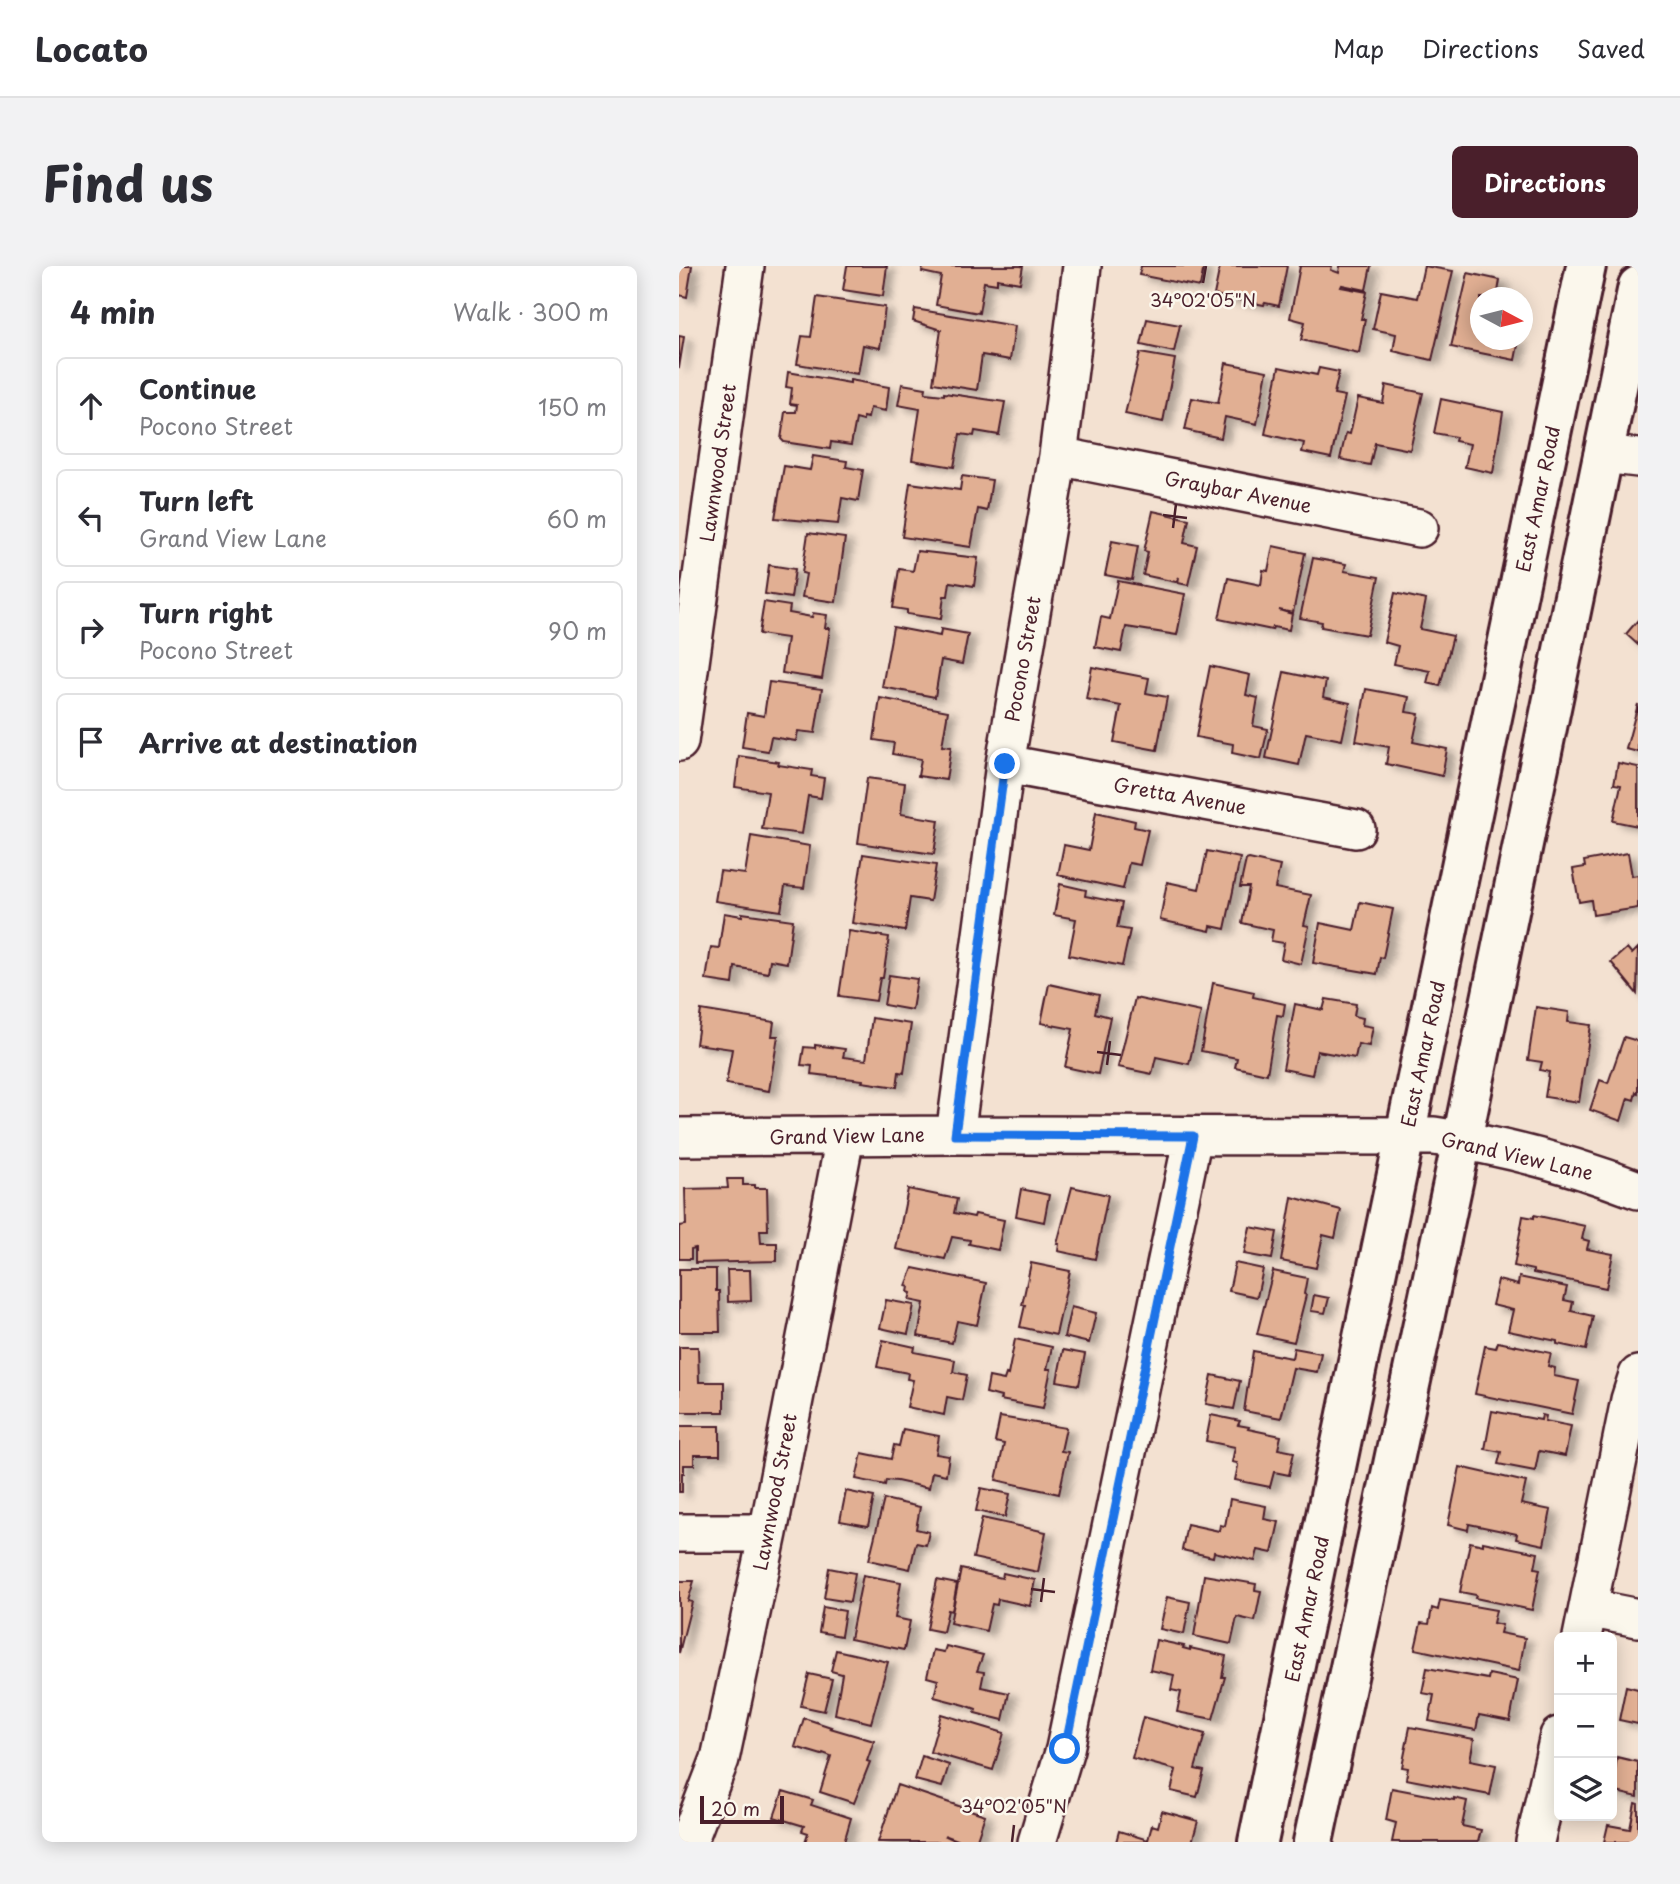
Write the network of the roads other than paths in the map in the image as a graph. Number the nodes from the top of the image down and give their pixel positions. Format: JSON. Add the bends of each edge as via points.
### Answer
{"nodes":[{"id":1,"x":745,"y":266,"type":"edge"},
{"id":2,"x":1082,"y":266,"type":"edge"},
{"id":3,"x":1585,"y":266,"type":"edge"},
{"id":4,"x":1638,"y":286,"type":"edge"},
{"id":5,"x":1058,"y":456,"type":"junction"},
{"id":6,"x":1620,"y":456,"type":"edge"},
{"id":7,"x":1419,"y":528,"type":"dead end"},
{"id":8,"x":679,"y":742,"type":"edge"},
{"id":9,"x":1005,"y":764,"type":"junction"},
{"id":10,"x":1356,"y":829,"type":"dead end"},
{"id":11,"x":955,"y":1135,"type":"junction"},
{"id":12,"x":1406,"y":1135,"type":"junction"},
{"id":13,"x":1193,"y":1136,"type":"junction"},
{"id":14,"x":679,"y":1137,"type":"edge"},
{"id":15,"x":845,"y":1137,"type":"junction"},
{"id":16,"x":1462,"y":1140,"type":"junction"},
{"id":17,"x":1638,"y":1190,"type":"edge"},
{"id":18,"x":1638,"y":1375,"type":"edge"},
{"id":19,"x":679,"y":1533,"type":"edge"},
{"id":20,"x":768,"y":1533,"type":"junction"},
{"id":21,"x":1638,"y":1618,"type":"edge"},
{"id":22,"x":1585,"y":1623,"type":"edge"},
{"id":23,"x":1554,"y":1758,"type":"edge"},
{"id":24,"x":688,"y":1842,"type":"edge"},
{"id":25,"x":1037,"y":1842,"type":"edge"},
{"id":26,"x":1258,"y":1842,"type":"edge"},
{"id":27,"x":1313,"y":1842,"type":"edge"},
{"id":28,"x":1535,"y":1842,"type":"edge"}],
"edges":[{"from":1,"to":8,"type":"street","name":"Lawnwood Street"},
{"from":2,"to":5,"type":"street","name":"Pocono Street"},
{"from":3,"to":12,"type":"main road","name":"East Amar Road"},
{"from":4,"to":6,"type":"main road"},
{"from":5,"to":7,"type":"street","name":"Graybar Avenue"},
{"from":5,"to":9,"type":"street","name":"Pocono Street"},
{"from":6,"to":16,"type":"main road"},
{"from":9,"to":10,"type":"street","name":"Gretta Avenue"},
{"from":9,"to":11,"type":"street","name":"Pocono Street"},
{"from":11,"to":13,"type":"street","name":"Grand View Lane"},
{"from":11,"to":15,"type":"street","name":"Grand View Lane"},
{"from":12,"to":13,"type":"street","name":"Grand View Lane"},
{"from":12,"to":16,"type":"street","name":"Grand View Lane"},
{"from":12,"to":26,"type":"main road","name":"East Amar Road"},
{"from":13,"to":25,"type":"street","via":[[1065,1749]]},
{"from":14,"to":15,"type":"street","name":"Grand View Lane"},
{"from":15,"to":20,"type":"street","name":"Lawnwood Street"},
{"from":16,"to":17,"type":"street","name":"Grand View Lane","via":[[1599,1175]]},
{"from":16,"to":27,"type":"main road"},
{"from":18,"to":22,"type":"street"},
{"from":19,"to":20,"type":"street"},
{"from":20,"to":24,"type":"street","name":"Lawnwood Street","via":[[719,1759]]},
{"from":21,"to":22,"type":"street"},
{"from":23,"to":28,"type":"street"}]}
